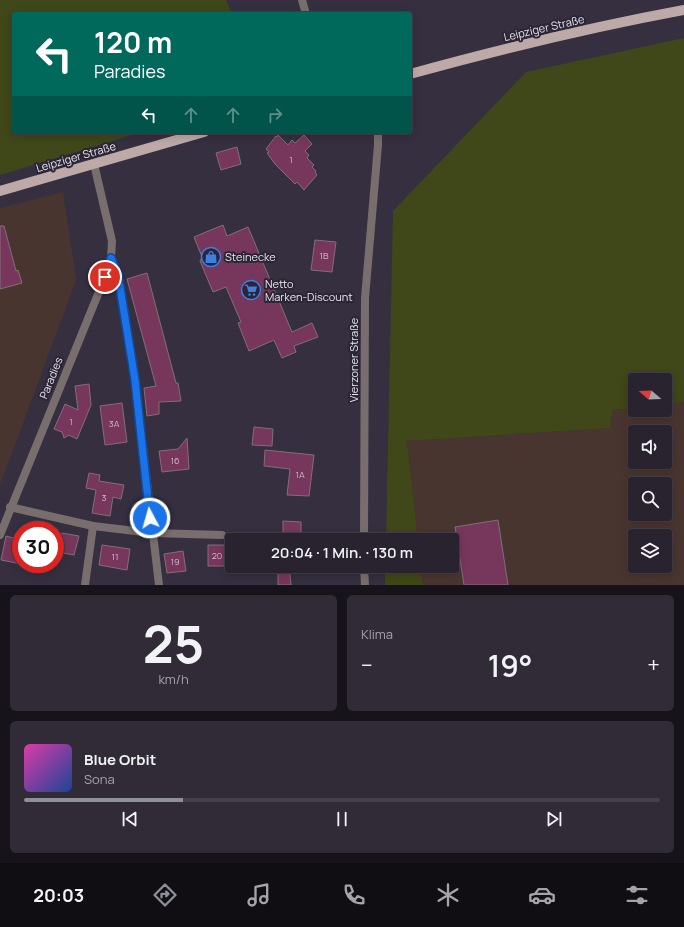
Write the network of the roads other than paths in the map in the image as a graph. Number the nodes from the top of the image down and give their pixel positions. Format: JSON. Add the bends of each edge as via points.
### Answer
{"nodes":[{"id":1,"x":302,"y":0,"type":"edge"},
{"id":2,"x":684,"y":10,"type":"edge"},
{"id":3,"x":305,"y":12,"type":"edge"},
{"id":4,"x":412,"y":73,"type":"edge"},
{"id":5,"x":197,"y":134,"type":"edge"},
{"id":6,"x":378,"y":134,"type":"edge"},
{"id":7,"x":94,"y":164,"type":"junction"},
{"id":8,"x":0,"y":191,"type":"edge"},
{"id":9,"x":111,"y":258,"type":"junction"},
{"id":10,"x":10,"y":507,"type":"junction"},
{"id":11,"x":93,"y":526,"type":"junction"},
{"id":12,"x":364,"y":533,"type":"edge"},
{"id":13,"x":152,"y":534,"type":"junction"},
{"id":14,"x":0,"y":535,"type":"edge"},
{"id":15,"x":222,"y":535,"type":"dead end"},
{"id":16,"x":364,"y":573,"type":"edge"},
{"id":17,"x":85,"y":585,"type":"edge"},
{"id":18,"x":159,"y":585,"type":"edge"},
{"id":19,"x":365,"y":585,"type":"edge"}],
"edges":[{"from":1,"to":3,"type":"street"},
{"from":2,"to":4,"type":"main road","name":"Leipziger Straße","via":[[546,39]]},
{"from":5,"to":7,"type":"main road","name":"Leipziger Straße"},
{"from":6,"to":12,"type":"street","name":"Vierzoner Straße","via":[[365,298]]},
{"from":7,"to":8,"type":"main road","name":"Leipziger Straße"},
{"from":7,"to":9,"type":"street","name":"Paradies","via":[[112,242]]},
{"from":9,"to":10,"type":"street","name":"Paradies"},
{"from":9,"to":13,"type":"street","name":"Paradies","via":[[118,275],[135,380]]},
{"from":10,"to":11,"type":"street"},
{"from":10,"to":14,"type":"street","name":"Paradies"},
{"from":11,"to":13,"type":"street"},
{"from":11,"to":17,"type":"street"},
{"from":13,"to":15,"type":"street"},
{"from":13,"to":18,"type":"street","name":"Paradies"},
{"from":16,"to":19,"type":"street"}]}
